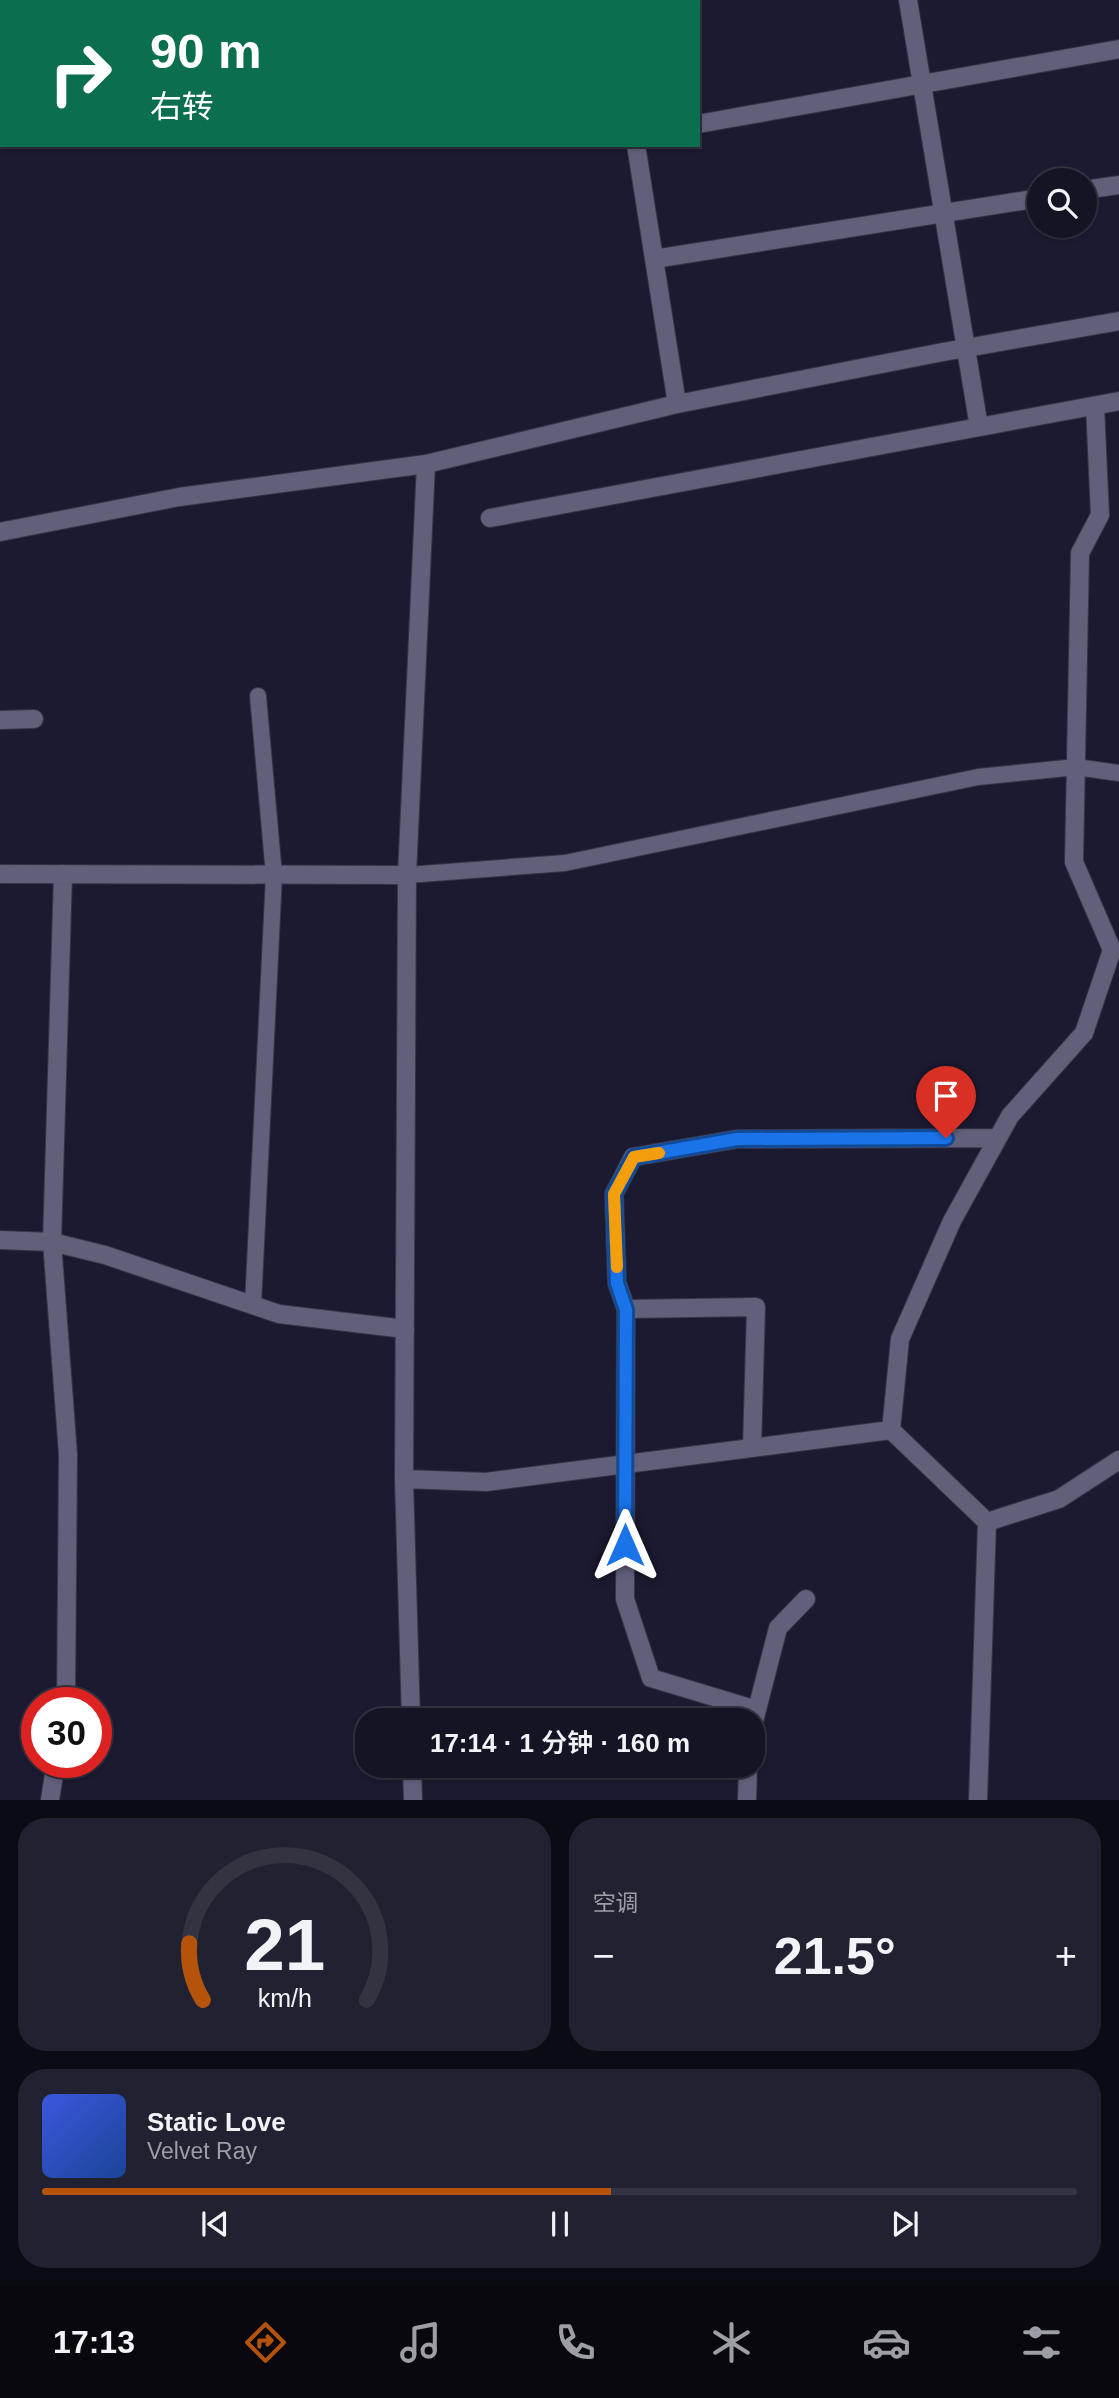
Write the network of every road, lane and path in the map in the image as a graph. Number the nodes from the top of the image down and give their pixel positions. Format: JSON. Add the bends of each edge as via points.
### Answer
{"nodes":[{"id":1,"x":908,"y":0,"type":"edge"},
{"id":2,"x":1119,"y":49,"type":"edge"},
{"id":3,"x":922,"y":84,"type":"junction"},
{"id":4,"x":700,"y":124,"type":"edge"},
{"id":5,"x":636,"y":147,"type":"edge"},
{"id":6,"x":1119,"y":185,"type":"edge"},
{"id":7,"x":1097,"y":188,"type":"edge"},
{"id":8,"x":1027,"y":200,"type":"edge"},
{"id":9,"x":943,"y":213,"type":"junction"},
{"id":10,"x":654,"y":260,"type":"junction"},
{"id":11,"x":1119,"y":321,"type":"edge"},
{"id":12,"x":965,"y":348,"type":"junction"},
{"id":13,"x":1119,"y":401,"type":"edge"},
{"id":14,"x":677,"y":404,"type":"junction"},
{"id":15,"x":1095,"y":406,"type":"junction"},
{"id":16,"x":979,"y":427,"type":"junction"},
{"id":17,"x":426,"y":464,"type":"junction"},
{"id":18,"x":490,"y":518,"type":"dead end"},
{"id":19,"x":0,"y":532,"type":"edge"},
{"id":20,"x":258,"y":696,"type":"dead end"},
{"id":21,"x":34,"y":719,"type":"dead end"},
{"id":22,"x":0,"y":720,"type":"edge"},
{"id":23,"x":1076,"y":767,"type":"junction"},
{"id":24,"x":1119,"y":773,"type":"edge"},
{"id":25,"x":0,"y":874,"type":"edge"},
{"id":26,"x":63,"y":874,"type":"junction"},
{"id":27,"x":274,"y":875,"type":"junction"},
{"id":28,"x":407,"y":875,"type":"junction"},
{"id":29,"x":998,"y":1138,"type":"junction"},
{"id":30,"x":0,"y":1240,"type":"edge"},
{"id":31,"x":52,"y":1242,"type":"junction"},
{"id":32,"x":253,"y":1305,"type":"junction"},
{"id":33,"x":626,"y":1310,"type":"junction"},
{"id":34,"x":405,"y":1329,"type":"junction"},
{"id":35,"x":891,"y":1430,"type":"junction"},
{"id":36,"x":752,"y":1448,"type":"junction"},
{"id":37,"x":1119,"y":1460,"type":"edge"},
{"id":38,"x":625,"y":1464,"type":"junction"},
{"id":39,"x":404,"y":1479,"type":"junction"},
{"id":40,"x":987,"y":1522,"type":"junction"},
{"id":41,"x":806,"y":1599,"type":"dead end"},
{"id":42,"x":66,"y":1687,"type":"edge"},
{"id":43,"x":411,"y":1708,"type":"edge"},
{"id":44,"x":750,"y":1708,"type":"edge"},
{"id":45,"x":758,"y":1708,"type":"edge"},
{"id":46,"x":53,"y":1778,"type":"edge"},
{"id":47,"x":412,"y":1778,"type":"edge"},
{"id":48,"x":748,"y":1778,"type":"edge"},
{"id":49,"x":50,"y":1800,"type":"edge"},
{"id":50,"x":413,"y":1800,"type":"edge"},
{"id":51,"x":747,"y":1800,"type":"edge"},
{"id":52,"x":978,"y":1800,"type":"edge"}],
"edges":[{"from":1,"to":3,"type":"street"},
{"from":2,"to":3,"type":"street"},
{"from":3,"to":4,"type":"street"},
{"from":3,"to":9,"type":"street"},
{"from":5,"to":10,"type":"street"},
{"from":6,"to":7,"type":"street"},
{"from":8,"to":9,"type":"street"},
{"from":9,"to":10,"type":"street"},
{"from":9,"to":12,"type":"street"},
{"from":10,"to":14,"type":"street"},
{"from":11,"to":12,"type":"street"},
{"from":12,"to":14,"type":"street"},
{"from":12,"to":16,"type":"street"},
{"from":13,"to":15,"type":"street"},
{"from":14,"to":17,"type":"street"},
{"from":15,"to":16,"type":"street"},
{"from":15,"to":23,"type":"street","via":[[1100,515],[1080,553]]},
{"from":16,"to":18,"type":"street"},
{"from":17,"to":19,"type":"street","via":[[179,497]]},
{"from":17,"to":28,"type":"street"},
{"from":20,"to":27,"type":"lane"},
{"from":21,"to":22,"type":"street"},
{"from":23,"to":24,"type":"lane"},
{"from":23,"to":28,"type":"lane","via":[[978,777],[565,863]]},
{"from":23,"to":29,"type":"street","via":[[1074,862],[1112,950],[1084,1034],[1010,1116]]},
{"from":25,"to":26,"type":"street"},
{"from":26,"to":27,"type":"street"},
{"from":26,"to":31,"type":"street"},
{"from":27,"to":28,"type":"street"},
{"from":27,"to":32,"type":"lane"},
{"from":28,"to":34,"type":"street"},
{"from":29,"to":33,"type":"street","via":[[737,1139],[634,1157],[614,1194],[617,1283]]},
{"from":29,"to":35,"type":"street","via":[[952,1221],[900,1339]]},
{"from":30,"to":31,"type":"street"},
{"from":31,"to":32,"type":"street"},
{"from":31,"to":42,"type":"street","via":[[68,1454]]},
{"from":32,"to":34,"type":"street","via":[[279,1314]]},
{"from":33,"to":36,"type":"street","via":[[756,1307]]},
{"from":33,"to":38,"type":"street"},
{"from":34,"to":39,"type":"street"},
{"from":35,"to":36,"type":"street"},
{"from":35,"to":40,"type":"street"},
{"from":36,"to":38,"type":"street"},
{"from":37,"to":40,"type":"street","via":[[1059,1499]]},
{"from":38,"to":39,"type":"street","via":[[486,1482]]},
{"from":38,"to":44,"type":"street","via":[[625,1599],[651,1678]]},
{"from":39,"to":43,"type":"street"},
{"from":40,"to":52,"type":"street"},
{"from":41,"to":45,"type":"street","via":[[778,1628]]},
{"from":46,"to":49,"type":"street"},
{"from":47,"to":50,"type":"street"},
{"from":48,"to":51,"type":"street"}]}
